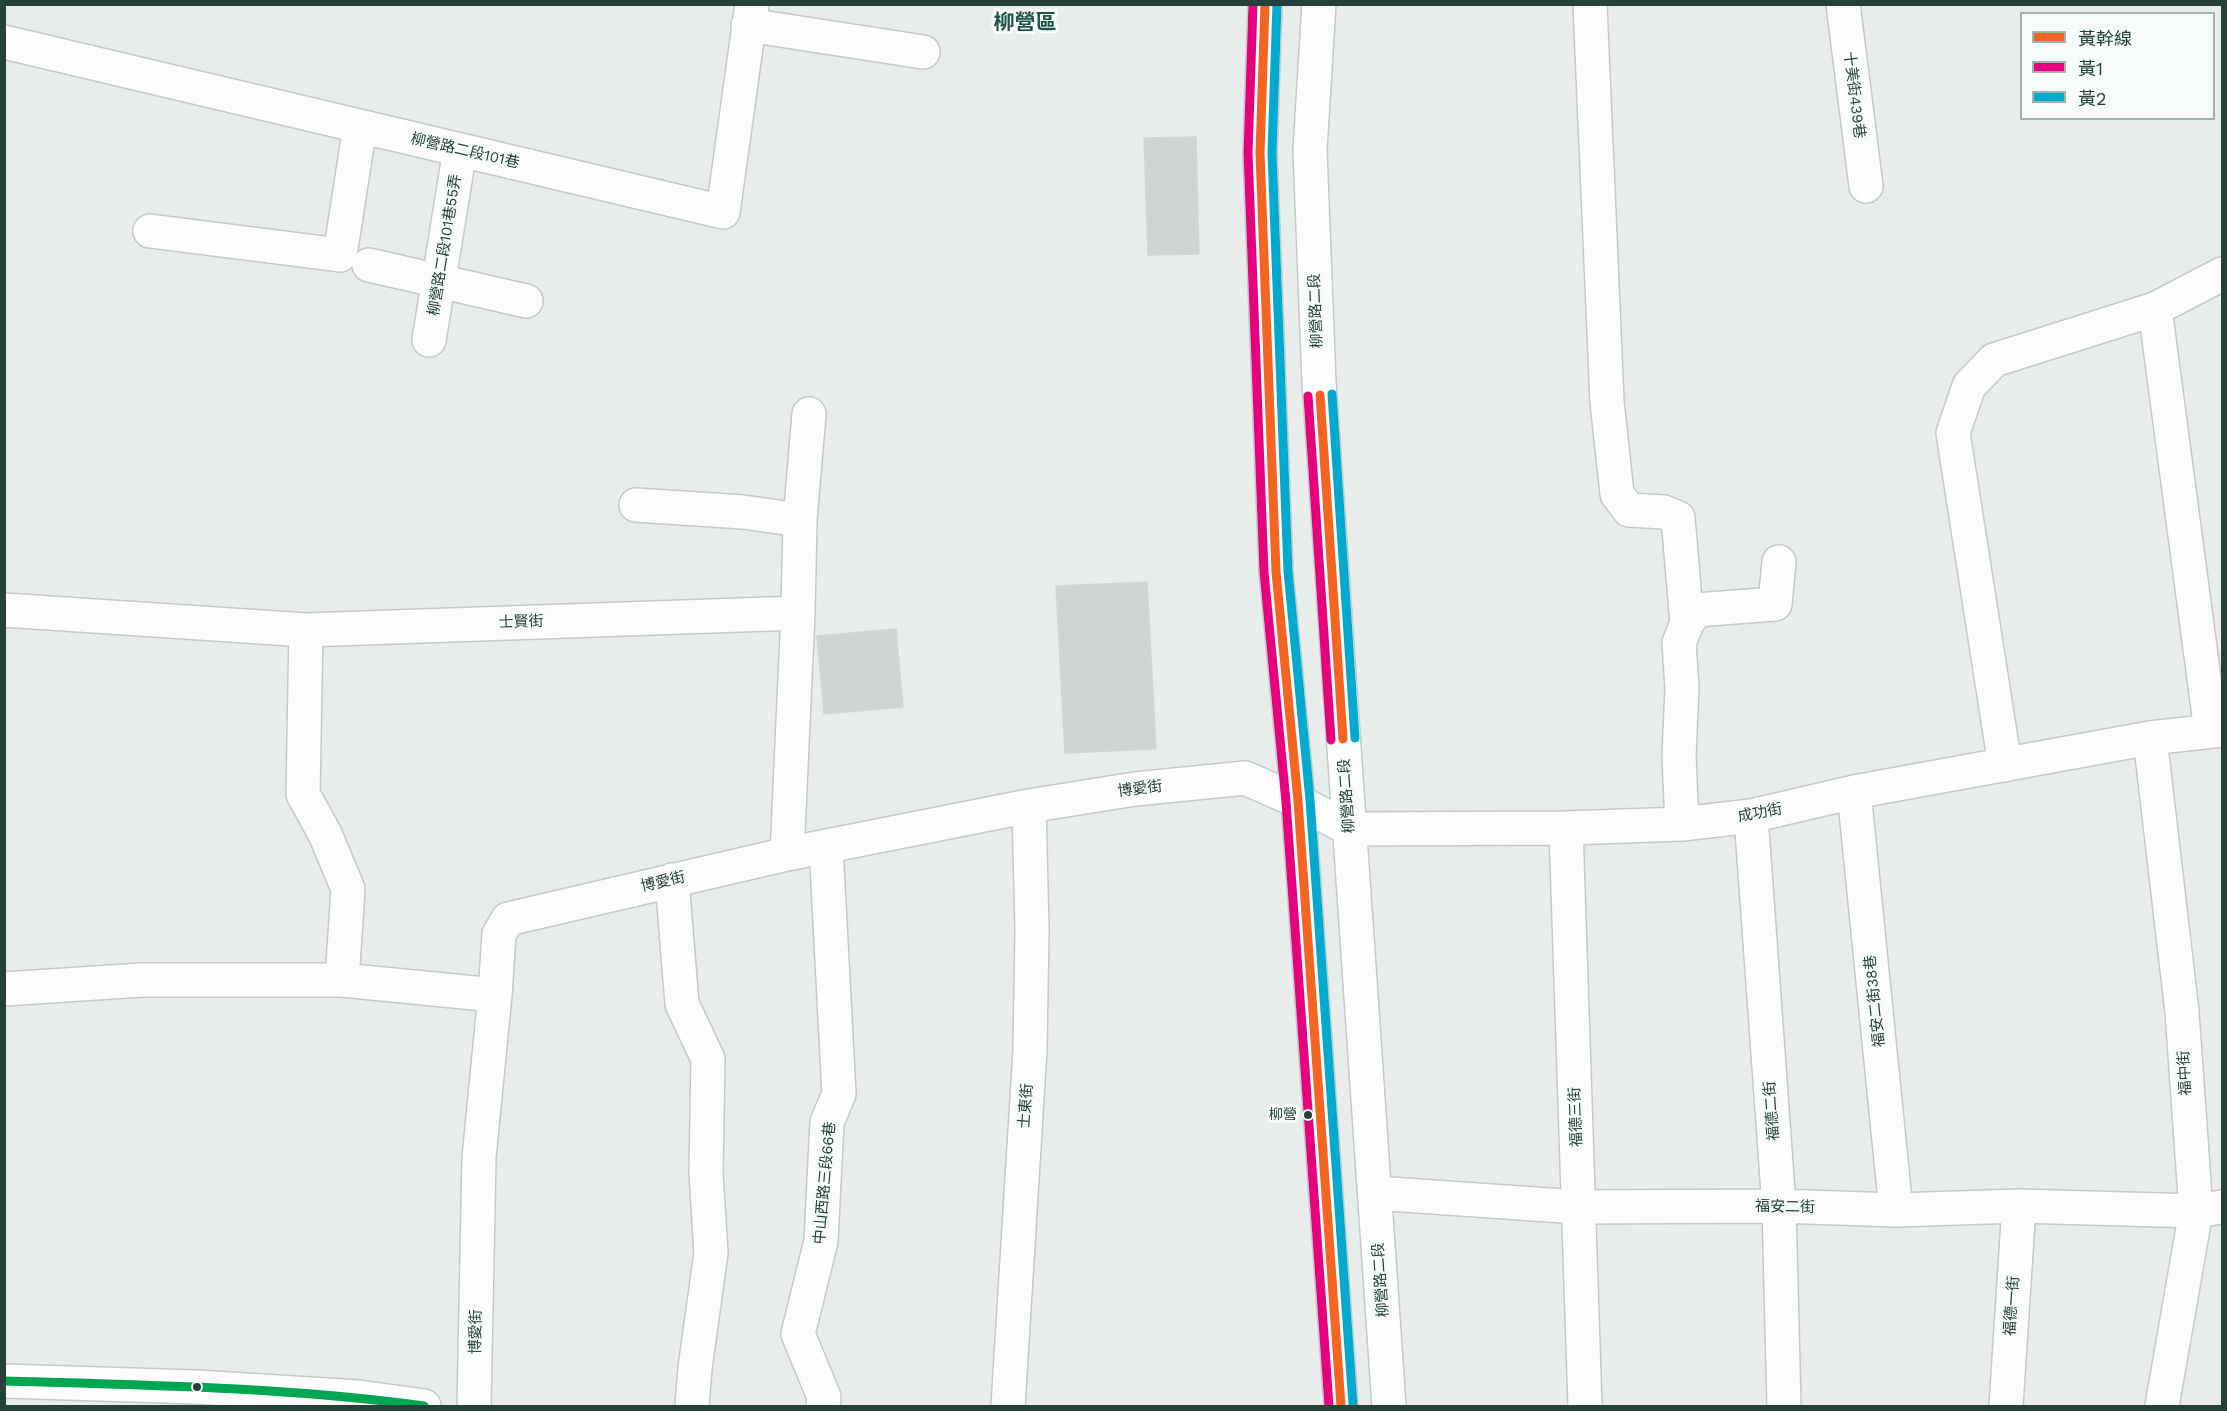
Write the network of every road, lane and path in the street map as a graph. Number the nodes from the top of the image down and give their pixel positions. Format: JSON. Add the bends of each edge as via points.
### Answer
{"nodes":[{"id":1,"x":1265,"y":4,"type":"edge"},
{"id":2,"x":1319,"y":4,"type":"edge"},
{"id":3,"x":1590,"y":4,"type":"edge"},
{"id":4,"x":1843,"y":4,"type":"edge"},
{"id":5,"x":750,"y":15,"type":"edge"},
{"id":6,"x":4,"y":42,"type":"edge"},
{"id":7,"x":923,"y":52,"type":"dead end"},
{"id":8,"x":360,"y":126,"type":"junction"},
{"id":9,"x":460,"y":150,"type":"junction"},
{"id":10,"x":1866,"y":186,"type":"dead end"},
{"id":11,"x":150,"y":231,"type":"dead end"},
{"id":12,"x":369,"y":265,"type":"dead end"},
{"id":13,"x":2223,"y":274,"type":"edge"},
{"id":14,"x":439,"y":281,"type":"junction"},
{"id":15,"x":526,"y":301,"type":"dead end"},
{"id":16,"x":2155,"y":309,"type":"junction"},
{"id":17,"x":429,"y":340,"type":"dead end"},
{"id":18,"x":809,"y":414,"type":"dead end"},
{"id":19,"x":636,"y":505,"type":"dead end"},
{"id":20,"x":800,"y":520,"type":"junction"},
{"id":21,"x":1779,"y":562,"type":"dead end"},
{"id":22,"x":4,"y":610,"type":"edge"},
{"id":23,"x":798,"y":613,"type":"junction"},
{"id":24,"x":1687,"y":623,"type":"junction"},
{"id":25,"x":306,"y":630,"type":"junction"},
{"id":26,"x":2217,"y":731,"type":"edge"},
{"id":27,"x":2150,"y":738,"type":"junction"},
{"id":28,"x":2005,"y":765,"type":"junction"},
{"id":29,"x":1854,"y":792,"type":"junction"},
{"id":30,"x":1298,"y":801,"type":"junction"},
{"id":31,"x":1029,"y":806,"type":"junction"},
{"id":32,"x":1751,"y":816,"type":"junction"},
{"id":33,"x":1682,"y":824,"type":"junction"},
{"id":34,"x":1566,"y":828,"type":"junction"},
{"id":35,"x":1349,"y":829,"type":"junction"},
{"id":36,"x":826,"y":846,"type":"junction"},
{"id":37,"x":787,"y":854,"type":"junction"},
{"id":38,"x":672,"y":880,"type":"junction"},
{"id":39,"x":342,"y":980,"type":"junction"},
{"id":40,"x":4,"y":990,"type":"edge"},
{"id":41,"x":495,"y":995,"type":"junction"},
{"id":42,"x":1376,"y":1193,"type":"junction"},
{"id":43,"x":1779,"y":1206,"type":"junction"},
{"id":44,"x":2019,"y":1206,"type":"junction"},
{"id":45,"x":1578,"y":1207,"type":"junction"},
{"id":46,"x":2209,"y":1209,"type":"edge"},
{"id":47,"x":1896,"y":1210,"type":"junction"},
{"id":48,"x":4,"y":1381,"type":"edge"},
{"id":49,"x":195,"y":1397,"type":"edge"},
{"id":50,"x":424,"y":1407,"type":"edge"},
{"id":51,"x":474,"y":1407,"type":"edge"},
{"id":52,"x":692,"y":1407,"type":"edge"},
{"id":53,"x":823,"y":1407,"type":"edge"},
{"id":54,"x":1008,"y":1407,"type":"edge"},
{"id":55,"x":1341,"y":1407,"type":"edge"},
{"id":56,"x":1389,"y":1407,"type":"edge"},
{"id":57,"x":1585,"y":1407,"type":"edge"},
{"id":58,"x":1784,"y":1407,"type":"edge"},
{"id":59,"x":2006,"y":1407,"type":"edge"},
{"id":60,"x":2162,"y":1407,"type":"edge"}],
"edges":[{"from":1,"to":30,"type":"street","via":[[1260,153],[1276,572]]},
{"from":2,"to":35,"type":"street","name":"柳營路二段","via":[[1310,150],[1319,382]]},
{"from":3,"to":24,"type":"street","via":[[1607,401],[1617,494],[1629,510],[1664,512],[1678,518]]},
{"from":4,"to":10,"type":"street","name":"十美街439巷"},
{"from":5,"to":7,"type":"street"},
{"from":5,"to":9,"type":"street","name":"柳營路二段101巷","via":[[723,212]]},
{"from":6,"to":8,"type":"street","name":"柳營路二段101巷"},
{"from":8,"to":9,"type":"street","name":"柳營路二段101巷"},
{"from":8,"to":11,"type":"street","via":[[340,255]]},
{"from":9,"to":14,"type":"street","name":"柳營路二段101巷55弄"},
{"from":12,"to":14,"type":"street"},
{"from":13,"to":16,"type":"street"},
{"from":14,"to":15,"type":"street"},
{"from":14,"to":17,"type":"street","name":"柳營路二段101巷55弄"},
{"from":16,"to":26,"type":"street"},
{"from":16,"to":28,"type":"street","via":[[1994,360],[1969,386],[1953,433]]},
{"from":18,"to":20,"type":"street"},
{"from":19,"to":20,"type":"street"},
{"from":20,"to":23,"type":"street"},
{"from":21,"to":24,"type":"street","via":[[1775,604],[1696,610]]},
{"from":22,"to":25,"type":"street","name":"士賢街"},
{"from":23,"to":25,"type":"street","name":"士賢街"},
{"from":23,"to":37,"type":"street"},
{"from":24,"to":33,"type":"street","via":[[1679,643]]},
{"from":25,"to":39,"type":"street","via":[[303,794],[348,889]]},
{"from":26,"to":27,"type":"street","name":"成功街"},
{"from":27,"to":28,"type":"street","name":"成功街"},
{"from":27,"to":46,"type":"street","name":"福中街"},
{"from":28,"to":29,"type":"street","name":"成功街"},
{"from":29,"to":32,"type":"street","name":"成功街"},
{"from":29,"to":47,"type":"street","name":"福安二街38巷"},
{"from":30,"to":31,"type":"street","name":"博愛街","via":[[1245,778],[1135,789]]},
{"from":30,"to":35,"type":"street","name":"成功街"},
{"from":30,"to":55,"type":"street"},
{"from":31,"to":36,"type":"street","name":"博愛街"},
{"from":31,"to":54,"type":"street","name":"士東街","via":[[1030,1050]]},
{"from":32,"to":33,"type":"street","name":"成功街"},
{"from":32,"to":43,"type":"street","name":"福德二街"},
{"from":33,"to":34,"type":"street","name":"成功街"},
{"from":34,"to":35,"type":"street","name":"成功街"},
{"from":34,"to":45,"type":"street","name":"福德三街"},
{"from":35,"to":42,"type":"street","name":"柳營路二段"},
{"from":36,"to":37,"type":"street","name":"博愛街"},
{"from":36,"to":53,"type":"street","name":"中山西路三段66巷","via":[[840,1094],[828,1122],[821,1241],[798,1334],[824,1397]]},
{"from":37,"to":38,"type":"street","name":"博愛街"},
{"from":38,"to":41,"type":"street","name":"博愛街","via":[[508,919],[499,934]]},
{"from":38,"to":52,"type":"street","via":[[682,1004],[708,1059],[706,1173],[711,1253]]},
{"from":39,"to":40,"type":"street","via":[[142,980]]},
{"from":39,"to":41,"type":"street"},
{"from":41,"to":51,"type":"street","name":"博愛街","via":[[479,1157]]},
{"from":42,"to":45,"type":"street","name":"福安二街"},
{"from":42,"to":56,"type":"street","name":"柳營路二段"},
{"from":43,"to":45,"type":"street","name":"福安二街"},
{"from":43,"to":47,"type":"street","name":"福安二街"},
{"from":43,"to":58,"type":"street","name":"福德二街"},
{"from":44,"to":46,"type":"street","name":"福安二街"},
{"from":44,"to":47,"type":"street","name":"福安二街"},
{"from":44,"to":59,"type":"street","name":"福德一街"},
{"from":45,"to":57,"type":"street","name":"福德三街"},
{"from":46,"to":60,"type":"street","name":"福中街"},
{"from":48,"to":49,"type":"street"},
{"from":49,"to":50,"type":"street","via":[[359,1396]]}]}
